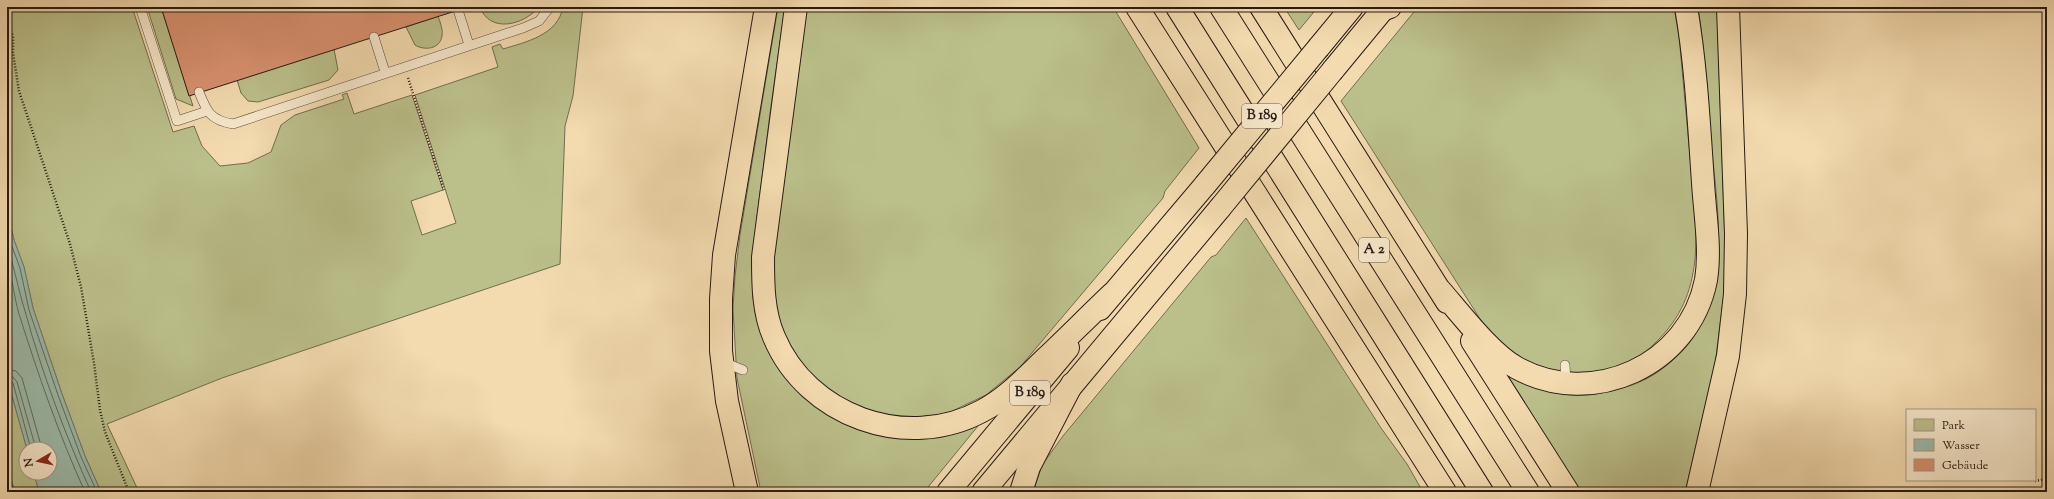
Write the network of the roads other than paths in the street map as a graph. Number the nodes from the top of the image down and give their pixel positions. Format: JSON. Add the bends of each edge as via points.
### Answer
{"nodes":[{"id":1,"x":140,"y":7,"type":"edge"},
{"id":2,"x":550,"y":7,"type":"edge"},
{"id":3,"x":766,"y":7,"type":"edge"},
{"id":4,"x":796,"y":7,"type":"edge"},
{"id":5,"x":1137,"y":7,"type":"edge"},
{"id":6,"x":1177,"y":7,"type":"edge"},
{"id":7,"x":1221,"y":7,"type":"edge"},
{"id":8,"x":1261,"y":7,"type":"edge"},
{"id":9,"x":1352,"y":7,"type":"edge"},
{"id":10,"x":1686,"y":7,"type":"edge"},
{"id":11,"x":1728,"y":7,"type":"edge"},
{"id":12,"x":1386,"y":8,"type":"edge"},
{"id":13,"x":458,"y":10,"type":"dead end"},
{"id":14,"x":374,"y":37,"type":"dead end"},
{"id":15,"x":469,"y":45,"type":"junction"},
{"id":16,"x":385,"y":72,"type":"junction"},
{"id":17,"x":199,"y":92,"type":"dead end"},
{"id":18,"x":206,"y":111,"type":"junction"},
{"id":19,"x":1440,"y":290,"type":"junction"},
{"id":20,"x":1112,"y":294,"type":"junction"},
{"id":21,"x":722,"y":362,"type":"junction"},
{"id":22,"x":743,"y":370,"type":"dead end"},
{"id":23,"x":1072,"y":384,"type":"junction"},
{"id":24,"x":1406,"y":429,"type":"junction"},
{"id":25,"x":747,"y":492,"type":"edge"},
{"id":26,"x":948,"y":492,"type":"edge"},
{"id":27,"x":983,"y":492,"type":"edge"},
{"id":28,"x":1021,"y":492,"type":"edge"},
{"id":29,"x":1431,"y":492,"type":"edge"},
{"id":30,"x":1445,"y":492,"type":"edge"},
{"id":31,"x":1482,"y":492,"type":"edge"},
{"id":32,"x":1528,"y":492,"type":"edge"},
{"id":33,"x":1568,"y":492,"type":"edge"},
{"id":34,"x":1697,"y":492,"type":"edge"}],
"edges":[{"from":1,"to":18,"type":"lane","via":[[177,121]]},
{"from":2,"to":15,"type":"lane","via":[[539,21]]},
{"from":3,"to":21,"type":"highway","via":[[724,255],[720,298]]},
{"from":4,"to":20,"type":"highway","via":[[763,256],[763,278],[769,324],[778,347],[792,368],[817,394],[839,410],[889,427],[926,428],[958,421],[981,412],[1010,393]]},
{"from":5,"to":24,"type":"highway"},
{"from":6,"to":31,"type":"highway","number":"A 2"},
{"from":7,"to":32,"type":"highway","number":"A 2"},
{"from":8,"to":19,"type":"highway"},
{"from":9,"to":20,"type":"highway","number":"B 189","bridge":true},
{"from":10,"to":19,"type":"highway","via":[[1698,106],[1708,265],[1696,311],[1678,339],[1646,366],[1607,382],[1565,375],[1539,378],[1505,361]]},
{"from":11,"to":34,"type":"highway","via":[[1736,234],[1735,294],[1728,356]]},
{"from":12,"to":23,"type":"highway","number":"B 189","bridge":true},
{"from":13,"to":15,"type":"lane"},
{"from":14,"to":16,"type":"lane"},
{"from":15,"to":16,"type":"lane"},
{"from":16,"to":18,"type":"lane","via":[[233,124],[220,122]]},
{"from":17,"to":18,"type":"lane"},
{"from":19,"to":33,"type":"highway"},
{"from":20,"to":26,"type":"highway","number":"B 189"},
{"from":21,"to":22,"type":"lane"},
{"from":21,"to":25,"type":"highway","via":[[729,414]]},
{"from":23,"to":27,"type":"highway","number":"B 189"},
{"from":23,"to":28,"type":"highway","via":[[1029,467]]},
{"from":24,"to":29,"type":"highway"},
{"from":24,"to":30,"type":"highway"}]}
